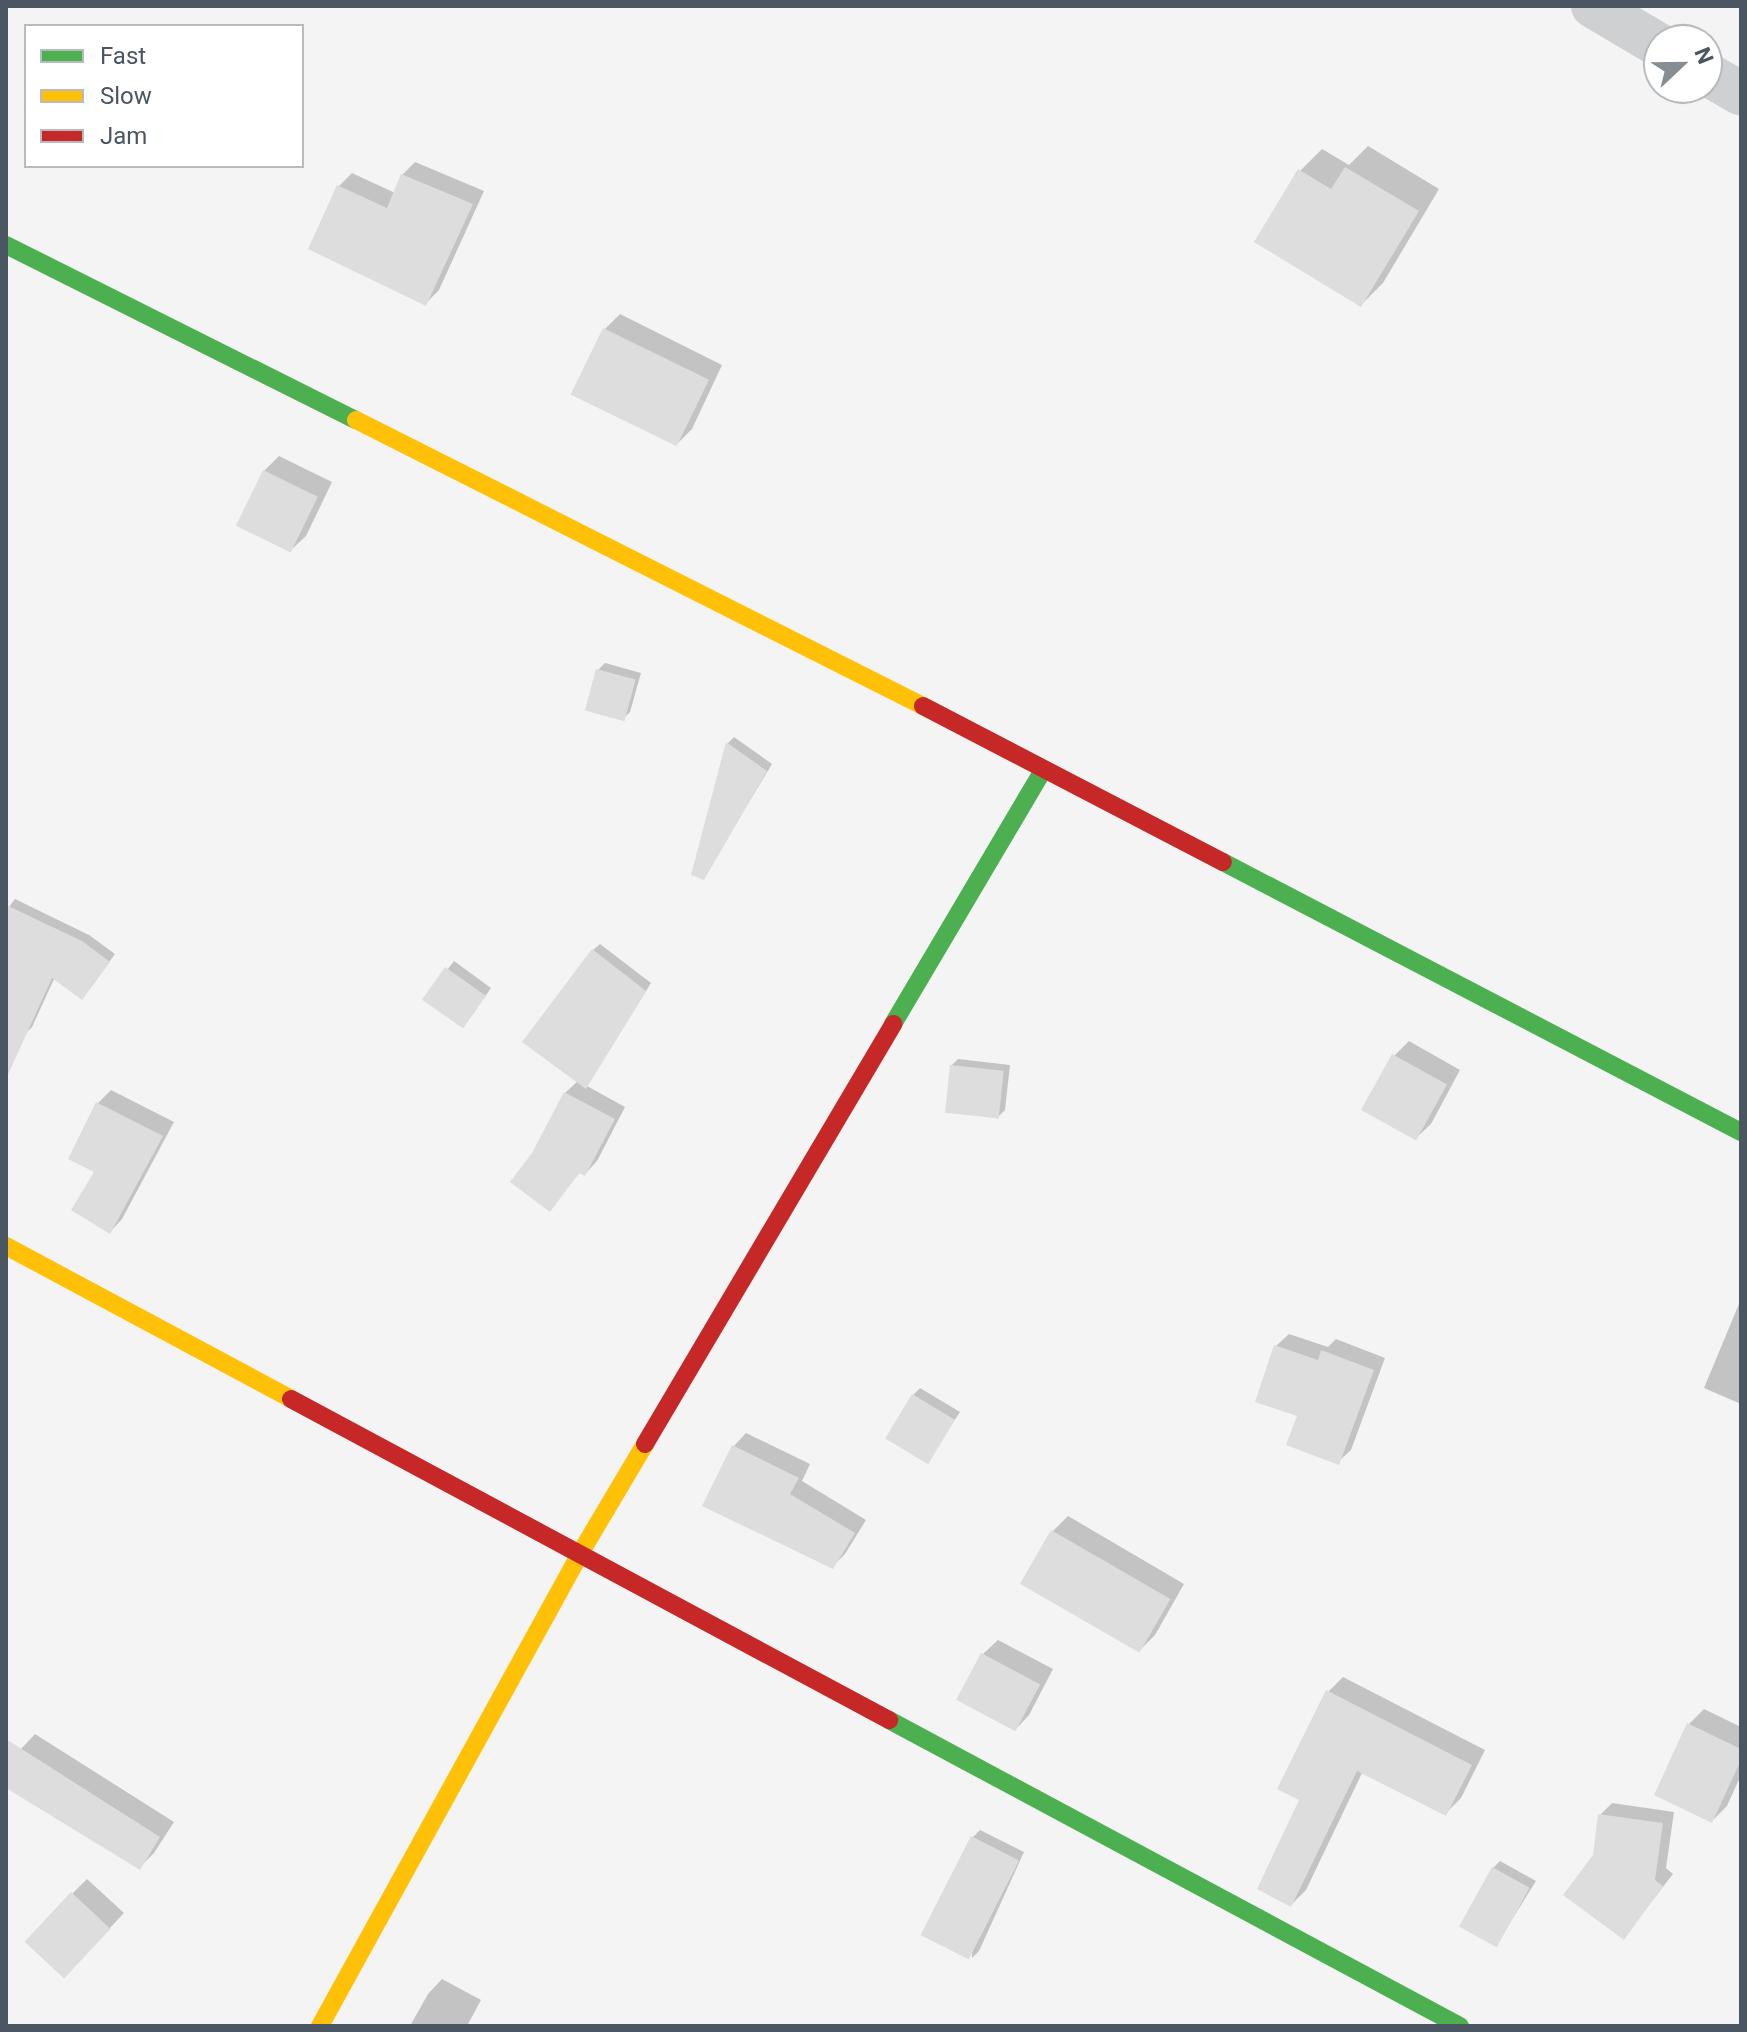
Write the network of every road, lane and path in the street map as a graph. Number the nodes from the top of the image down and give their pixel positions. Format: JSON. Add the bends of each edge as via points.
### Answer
{"nodes":[{"id":1,"x":1593,"y":6,"type":"edge"},
{"id":2,"x":1643,"y":36,"type":"edge"},
{"id":3,"x":1723,"y":83,"type":"edge"},
{"id":4,"x":1741,"y":94,"type":"edge"},
{"id":5,"x":6,"y":245,"type":"edge"},
{"id":6,"x":1044,"y":769,"type":"junction"},
{"id":7,"x":1741,"y":1132,"type":"edge"},
{"id":8,"x":6,"y":1246,"type":"edge"},
{"id":9,"x":581,"y":1552,"type":"junction"},
{"id":10,"x":320,"y":2026,"type":"edge"},
{"id":11,"x":1460,"y":2026,"type":"edge"}],
"edges":[{"from":1,"to":2,"type":"street"},
{"from":3,"to":4,"type":"street"},
{"from":5,"to":6,"type":"street"},
{"from":6,"to":7,"type":"street"},
{"from":6,"to":9,"type":"street"},
{"from":8,"to":9,"type":"street"},
{"from":9,"to":10,"type":"street"},
{"from":9,"to":11,"type":"street"}]}
